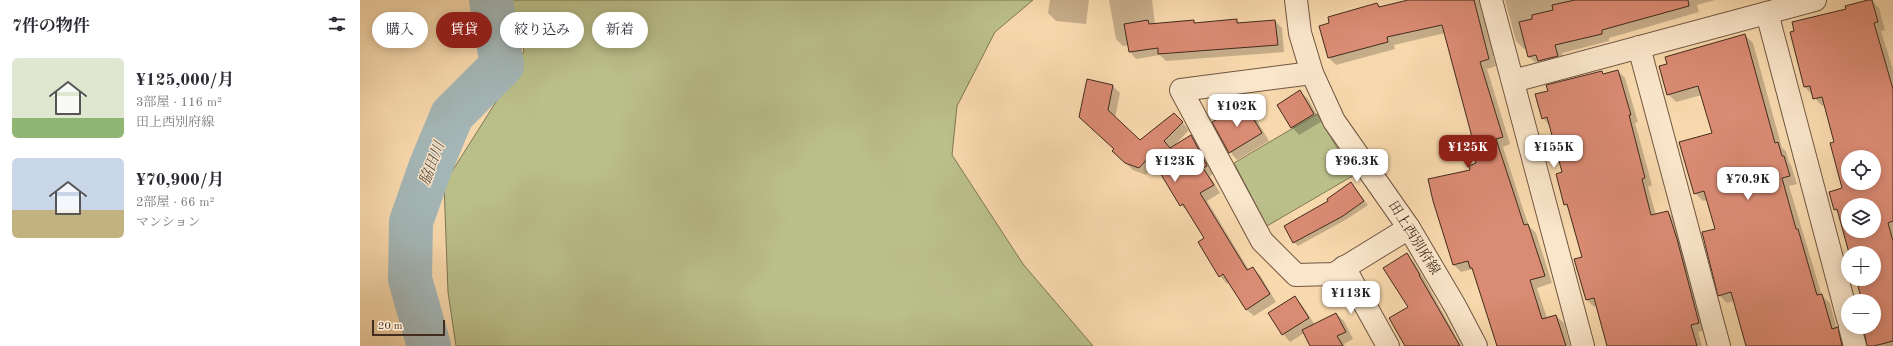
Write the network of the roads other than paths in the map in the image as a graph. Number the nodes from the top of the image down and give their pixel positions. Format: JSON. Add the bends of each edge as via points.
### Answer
{"nodes":[{"id":1,"x":1296,"y":0,"type":"edge"},
{"id":2,"x":1491,"y":0,"type":"edge"},
{"id":3,"x":1815,"y":0,"type":"edge"},
{"id":4,"x":1768,"y":13,"type":"junction"},
{"id":5,"x":1639,"y":47,"type":"junction"},
{"id":6,"x":1312,"y":74,"type":"junction"},
{"id":7,"x":1513,"y":81,"type":"junction"},
{"id":8,"x":1410,"y":228,"type":"junction"},
{"id":9,"x":1344,"y":268,"type":"junction"},
{"id":10,"x":1841,"y":294,"type":"edge"},
{"id":11,"x":1852,"y":334,"type":"edge"},
{"id":12,"x":1388,"y":346,"type":"edge"},
{"id":13,"x":1476,"y":346,"type":"edge"},
{"id":14,"x":1583,"y":346,"type":"edge"},
{"id":15,"x":1719,"y":346,"type":"edge"},
{"id":16,"x":1855,"y":346,"type":"edge"}],
"edges":[{"from":1,"to":6,"type":"street","name":"田上西別府線","via":[[1300,33]]},
{"from":2,"to":7,"type":"street"},
{"from":3,"to":4,"type":"street"},
{"from":4,"to":5,"type":"street"},
{"from":4,"to":10,"type":"street"},
{"from":5,"to":7,"type":"street"},
{"from":5,"to":15,"type":"street"},
{"from":6,"to":8,"type":"street","name":"田上西別府線","via":[[1334,121]]},
{"from":6,"to":9,"type":"street","via":[[1181,90],[1262,241],[1296,276],[1334,274]]},
{"from":7,"to":14,"type":"street"},
{"from":8,"to":9,"type":"street"},
{"from":8,"to":13,"type":"street","name":"田上西別府線"},
{"from":9,"to":12,"type":"street"},
{"from":11,"to":16,"type":"street"}]}
